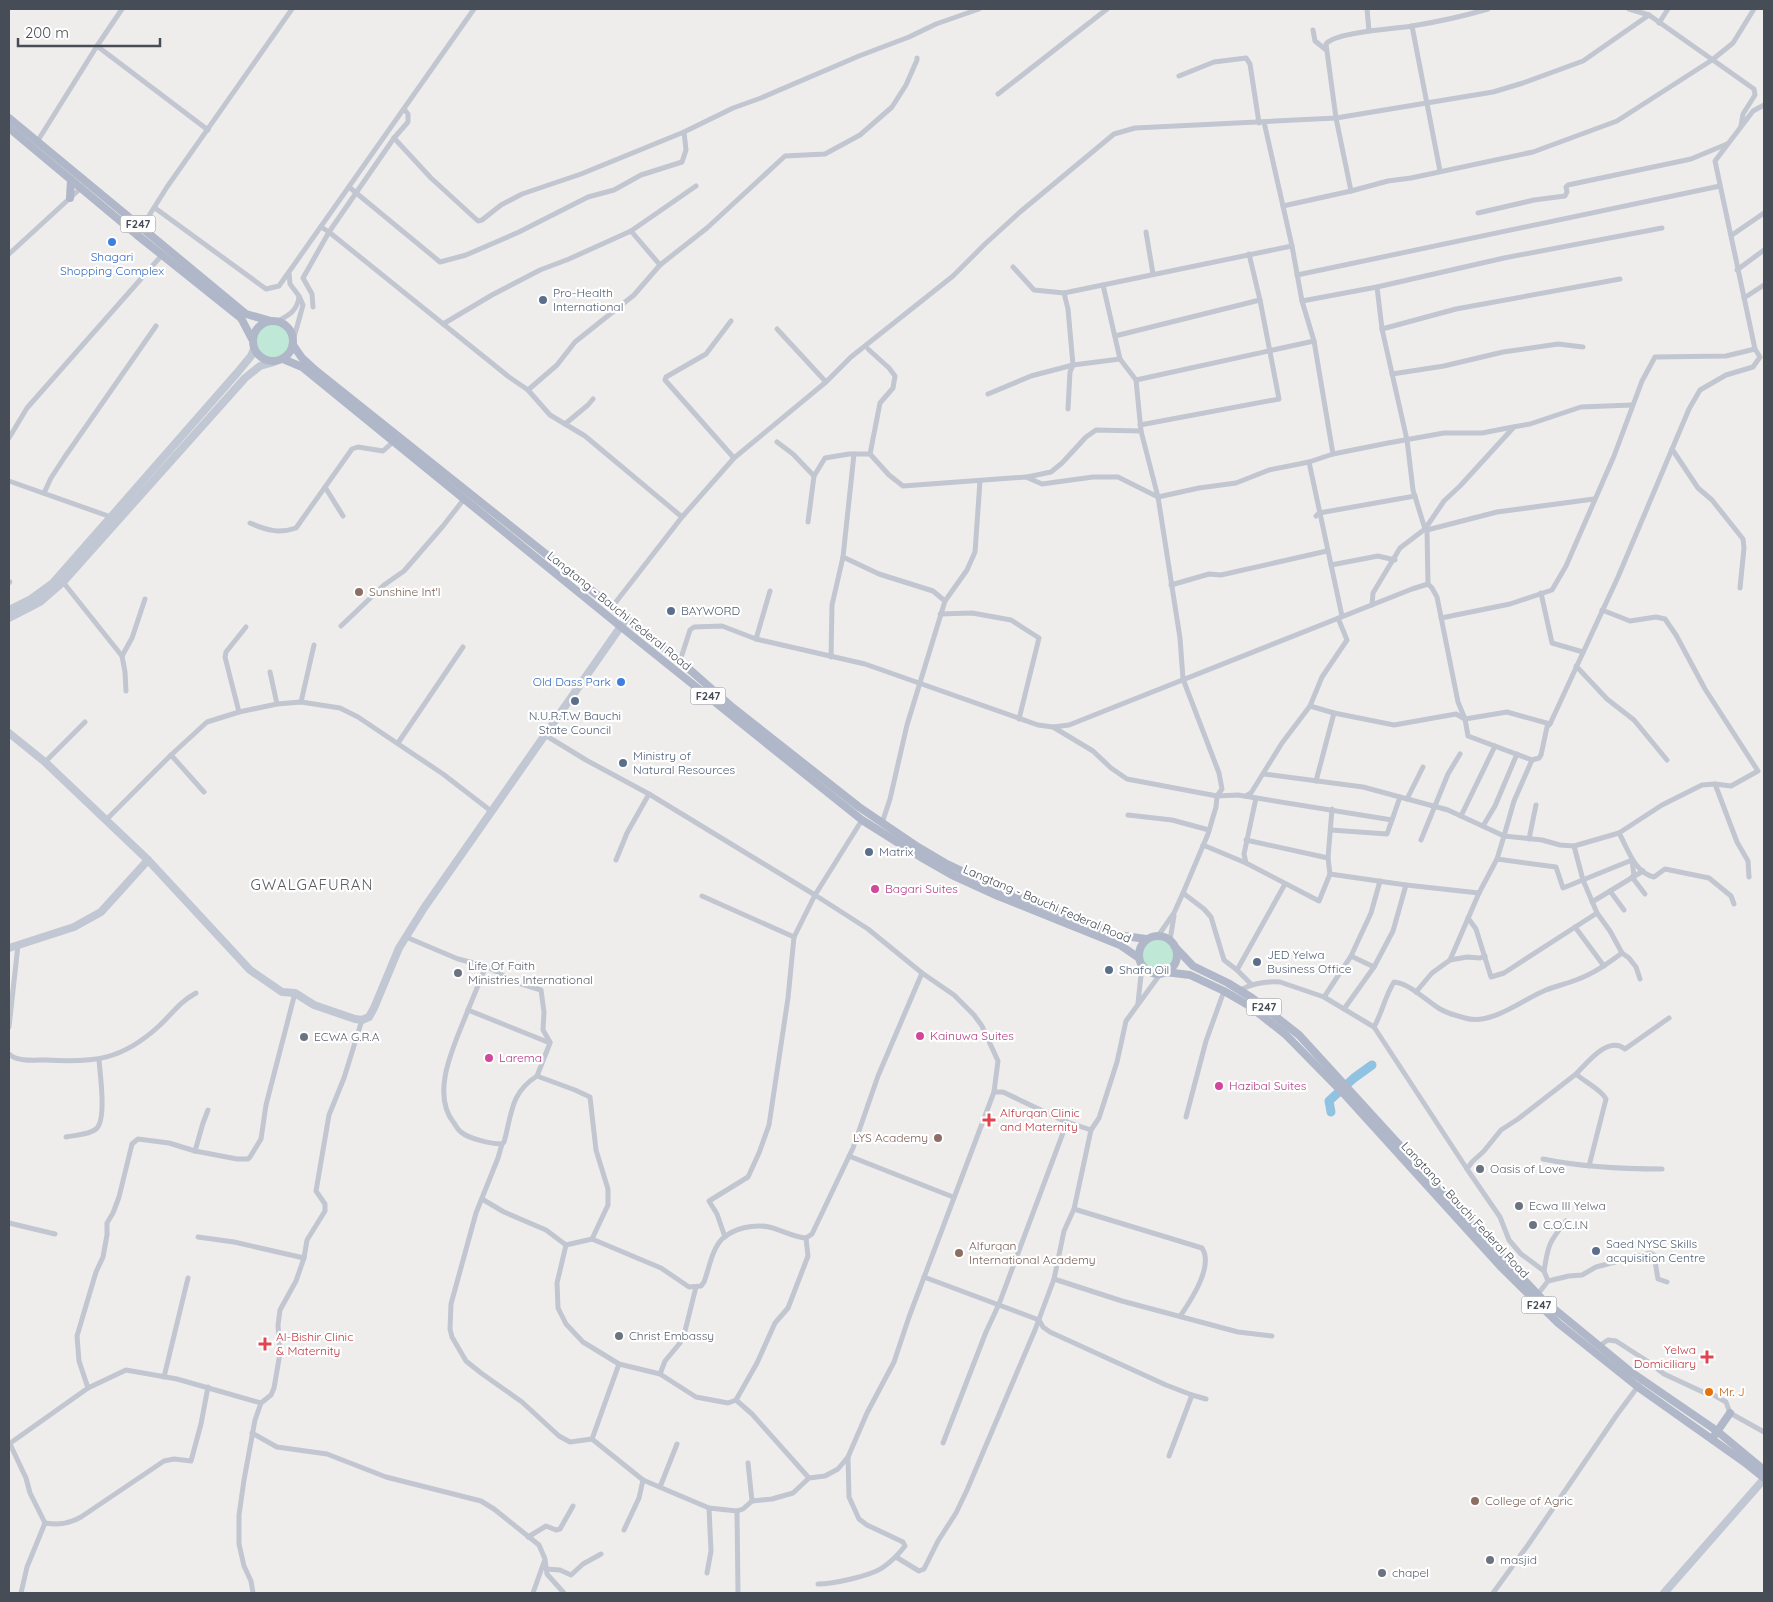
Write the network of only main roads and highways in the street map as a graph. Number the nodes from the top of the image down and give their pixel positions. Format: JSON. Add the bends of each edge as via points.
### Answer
{"nodes":[{"id":1,"x":9,"y":118,"type":"edge"},
{"id":2,"x":9,"y":128,"type":"edge"},
{"id":3,"x":70,"y":180,"type":"junction"},
{"id":4,"x":83,"y":186,"type":"junction"},
{"id":5,"x":70,"y":198,"type":"road end"},
{"id":6,"x":274,"y":321,"type":"junction"},
{"id":7,"x":252,"y":339,"type":"junction"},
{"id":8,"x":293,"y":343,"type":"junction"},
{"id":9,"x":283,"y":359,"type":"junction"},
{"id":10,"x":1146,"y":939,"type":"junction"},
{"id":11,"x":1172,"y":944,"type":"junction"},
{"id":12,"x":1141,"y":962,"type":"junction"},
{"id":13,"x":1163,"y":973,"type":"junction"},
{"id":14,"x":1340,"y":1084,"type":"junction"},
{"id":15,"x":1349,"y":1094,"type":"junction"},
{"id":16,"x":1640,"y":1383,"type":"junction"},
{"id":17,"x":1730,"y":1413,"type":"road end"},
{"id":18,"x":1717,"y":1431,"type":"junction"},
{"id":19,"x":1712,"y":1439,"type":"junction"},
{"id":20,"x":1764,"y":1470,"type":"edge"},
{"id":21,"x":1764,"y":1479,"type":"edge"}],
"edges":[{"from":1,"to":4,"type":"main road","number":"F247"},
{"from":2,"to":3,"type":"main road","number":"F247"},
{"from":3,"to":4,"type":"main road","number":"F247"},
{"from":3,"to":5,"type":"main road"},
{"from":4,"to":6,"type":"main road","number":"F247","via":[[142,227],[246,314]]},
{"from":4,"to":7,"type":"main road","number":"F247","via":[[137,235],[241,318]]},
{"from":6,"to":7,"type":"main road","via":[[260,325]]},
{"from":6,"to":8,"type":"main road","number":"F247","via":[[289,328]]},
{"from":7,"to":9,"type":"main road","number":"F247","via":[[254,349],[262,359],[274,362]]},
{"from":8,"to":9,"type":"main road"},
{"from":8,"to":10,"type":"main road","name":"Langtang - Bauchi Federal Road","number":"F247","via":[[315,370],[859,807],[945,863],[998,888],[1118,935]]},
{"from":9,"to":12,"type":"main road","name":"Langtang - Bauchi Federal Road","number":"F247","via":[[302,367],[862,820],[952,875],[1120,945]]},
{"from":10,"to":11,"type":"main road","number":"F247","via":[[1158,936]]},
{"from":10,"to":12,"type":"main road","via":[[1139,950]]},
{"from":11,"to":13,"type":"main road","via":[[1176,955],[1174,963]]},
{"from":11,"to":14,"type":"main road","number":"F247","via":[[1193,966],[1240,990],[1290,1027]]},
{"from":12,"to":13,"type":"main road","number":"F247","via":[[1153,973]]},
{"from":13,"to":14,"type":"main road","number":"F247","via":[[1190,975],[1248,1005]]},
{"from":14,"to":15,"type":"main road","number":"F247"},
{"from":15,"to":16,"type":"main road","number":"F247","via":[[1538,1294]]},
{"from":15,"to":16,"type":"main road","name":"Langtang - Bauchi Federal Road","number":"F247","via":[[1534,1301],[1586,1346]]},
{"from":16,"to":18,"type":"main road","number":"F247"},
{"from":16,"to":19,"type":"main road","name":"Langtang - Bauchi Federal Road","number":"F247"},
{"from":17,"to":18,"type":"main road"},
{"from":18,"to":19,"type":"main road"},
{"from":18,"to":20,"type":"main road","number":"F247"},
{"from":19,"to":21,"type":"main road","name":"Langtang - Bauchi Federal Road","number":"F247"}]}
